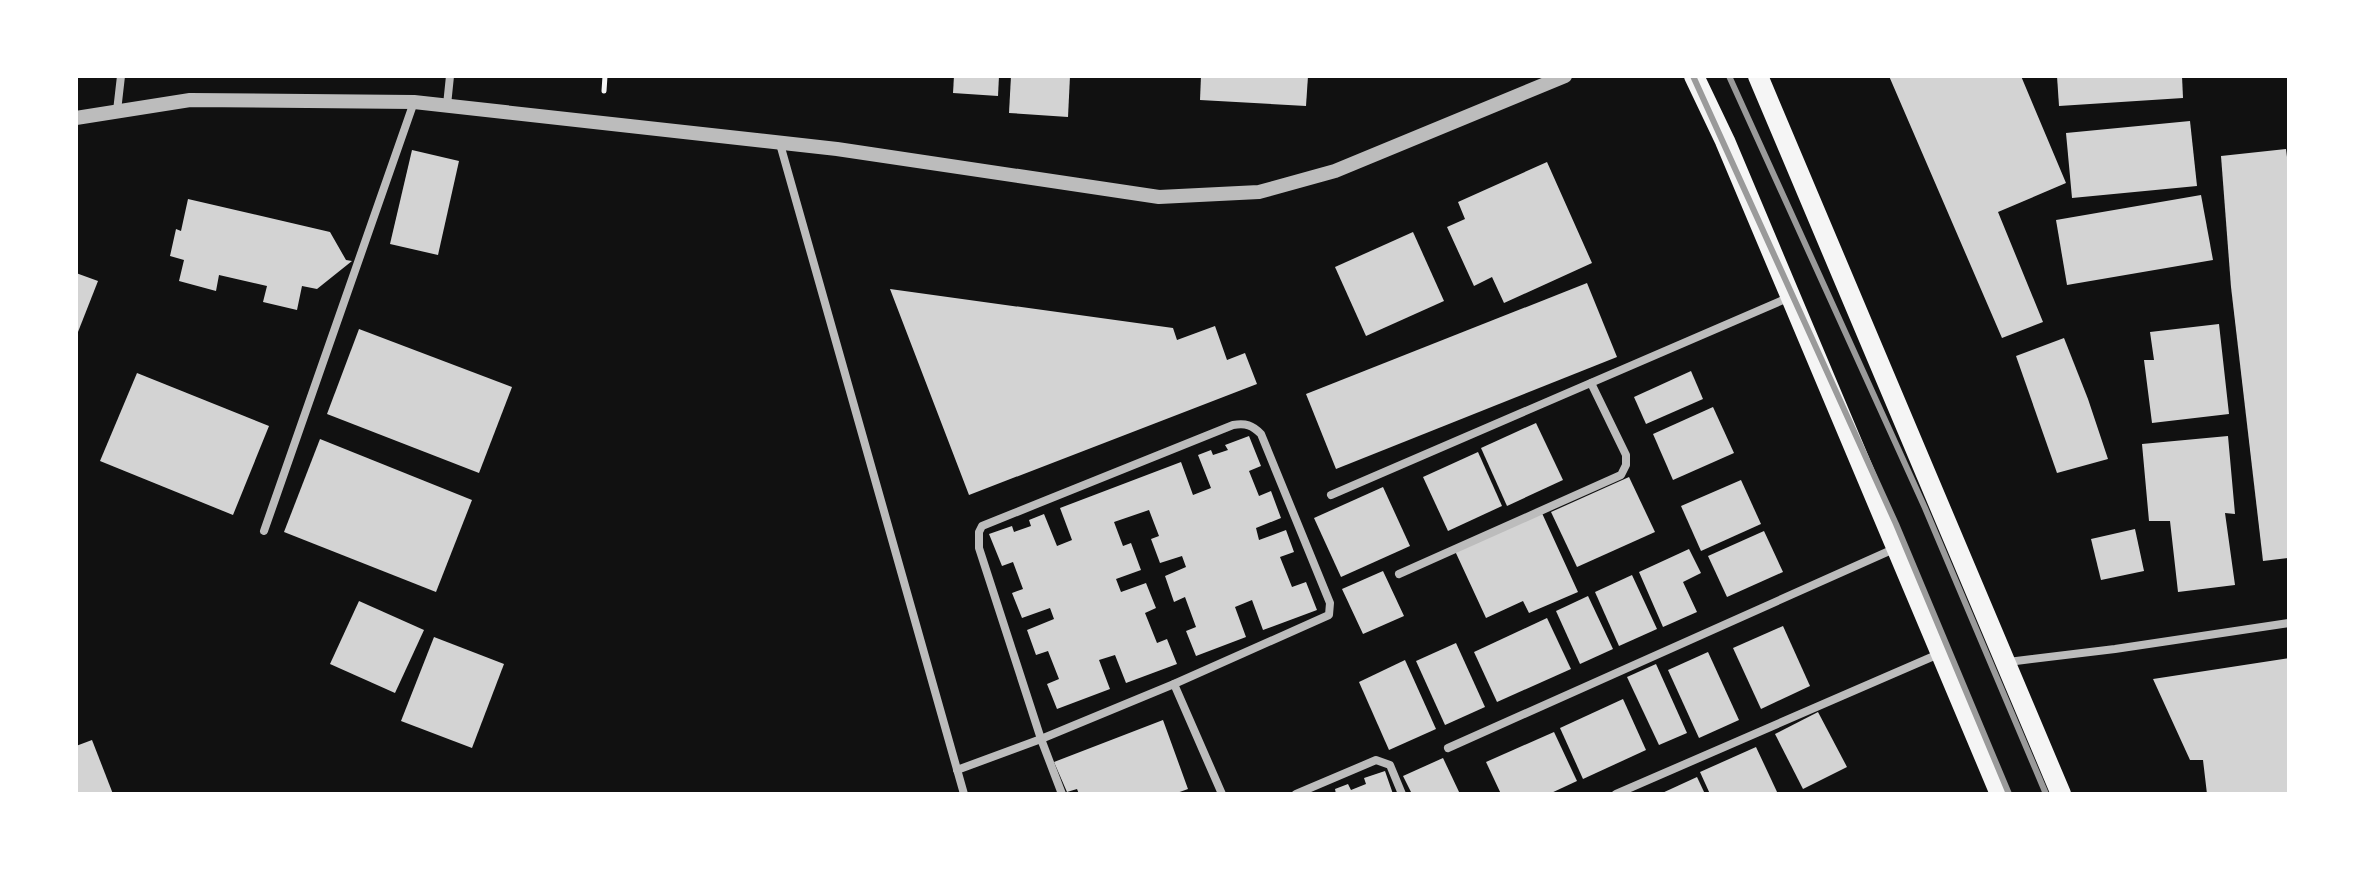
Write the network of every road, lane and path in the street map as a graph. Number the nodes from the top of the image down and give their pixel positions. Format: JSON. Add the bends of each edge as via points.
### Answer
{"nodes":[{"id":1,"x":121,"y":76,"type":"edge"},
{"id":2,"x":450,"y":76,"type":"edge"},
{"id":3,"x":1565,"y":76,"type":"edge"},
{"id":4,"x":1694,"y":76,"type":"edge"},
{"id":5,"x":1758,"y":76,"type":"edge"},
{"id":6,"x":414,"y":102,"type":"junction"},
{"id":7,"x":447,"y":105,"type":"junction"},
{"id":8,"x":117,"y":111,"type":"junction"},
{"id":9,"x":76,"y":118,"type":"edge"},
{"id":10,"x":780,"y":144,"type":"junction"},
{"id":11,"x":1791,"y":297,"type":"junction"},
{"id":12,"x":1591,"y":383,"type":"junction"},
{"id":13,"x":1331,"y":495,"type":"dead end"},
{"id":14,"x":264,"y":531,"type":"dead end"},
{"id":15,"x":1896,"y":547,"type":"junction"},
{"id":16,"x":1399,"y":574,"type":"dead end"},
{"id":17,"x":2289,"y":623,"type":"edge"},
{"id":18,"x":1941,"y":653,"type":"junction"},
{"id":19,"x":2006,"y":662,"type":"junction"},
{"id":20,"x":1174,"y":684,"type":"junction"},
{"id":21,"x":1041,"y":739,"type":"junction"},
{"id":22,"x":1448,"y":748,"type":"dead end"},
{"id":23,"x":957,"y":770,"type":"junction"},
{"id":24,"x":964,"y":794,"type":"edge"},
{"id":25,"x":1062,"y":794,"type":"edge"},
{"id":26,"x":1222,"y":794,"type":"edge"},
{"id":27,"x":1296,"y":794,"type":"edge"},
{"id":28,"x":1402,"y":794,"type":"edge"},
{"id":29,"x":1616,"y":794,"type":"edge"},
{"id":30,"x":2000,"y":794,"type":"edge"},
{"id":31,"x":2061,"y":794,"type":"edge"}],
"edges":[{"from":1,"to":8,"type":"street"},
{"from":2,"to":7,"type":"street"},
{"from":3,"to":10,"type":"street","via":[[1335,171],[1259,192],[1159,197]]},
{"from":4,"to":11,"type":"main road"},
{"from":5,"to":19,"type":"main road"},
{"from":6,"to":7,"type":"street"},
{"from":6,"to":8,"type":"street","via":[[190,100]]},
{"from":6,"to":14,"type":"street"},
{"from":7,"to":10,"type":"street"},
{"from":8,"to":9,"type":"street"},
{"from":10,"to":23,"type":"street"},
{"from":11,"to":12,"type":"street"},
{"from":11,"to":15,"type":"main road"},
{"from":12,"to":13,"type":"street"},
{"from":12,"to":16,"type":"street","via":[[1626,455],[1621,475]]},
{"from":15,"to":18,"type":"main road"},
{"from":15,"to":22,"type":"street"},
{"from":17,"to":19,"type":"street"},
{"from":18,"to":29,"type":"street"},
{"from":18,"to":30,"type":"main road"},
{"from":19,"to":31,"type":"main road"},
{"from":20,"to":21,"type":"street"},
{"from":20,"to":21,"type":"street","via":[[1329,615],[1330,603],[1261,434],[1253,426],[1233,425],[982,526],[979,548]]},
{"from":20,"to":26,"type":"street"},
{"from":21,"to":23,"type":"street"},
{"from":21,"to":25,"type":"street"},
{"from":23,"to":24,"type":"street"},
{"from":27,"to":28,"type":"street","via":[[1376,760],[1390,765]]}]}
